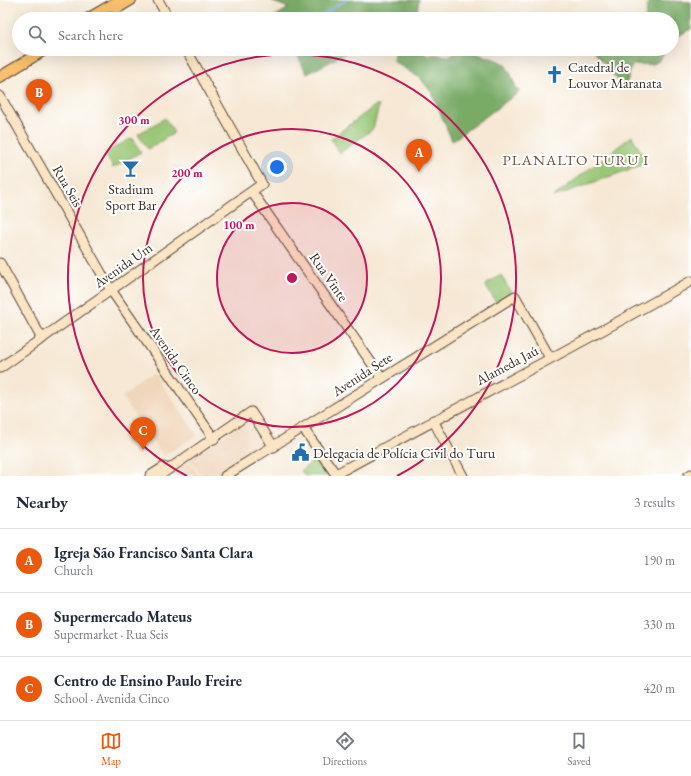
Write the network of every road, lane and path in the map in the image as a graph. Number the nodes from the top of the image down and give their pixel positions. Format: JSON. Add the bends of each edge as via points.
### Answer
{"nodes":[{"id":1,"x":120,"y":0,"type":"edge"},
{"id":2,"x":131,"y":0,"type":"edge"},
{"id":3,"x":158,"y":0,"type":"edge"},
{"id":4,"x":99,"y":12,"type":"edge"},
{"id":5,"x":110,"y":12,"type":"edge"},
{"id":6,"x":165,"y":12,"type":"edge"},
{"id":7,"x":23,"y":56,"type":"edge"},
{"id":8,"x":34,"y":56,"type":"edge"},
{"id":9,"x":190,"y":56,"type":"edge"},
{"id":10,"x":0,"y":70,"type":"edge"},
{"id":11,"x":0,"y":77,"type":"edge"},
{"id":12,"x":0,"y":96,"type":"edge"},
{"id":13,"x":252,"y":192,"type":"junction"},
{"id":14,"x":0,"y":263,"type":"edge"},
{"id":15,"x":691,"y":281,"type":"edge"},
{"id":16,"x":109,"y":292,"type":"junction"},
{"id":17,"x":42,"y":339,"type":"junction"},
{"id":18,"x":550,"y":358,"type":"junction"},
{"id":19,"x":0,"y":368,"type":"edge"},
{"id":20,"x":382,"y":378,"type":"junction"},
{"id":21,"x":433,"y":420,"type":"junction"},
{"id":22,"x":303,"y":428,"type":"junction"},
{"id":23,"x":210,"y":438,"type":"junction"},
{"id":24,"x":274,"y":447,"type":"junction"},
{"id":25,"x":691,"y":474,"type":"edge"},
{"id":26,"x":337,"y":475,"type":"edge"},
{"id":27,"x":150,"y":476,"type":"edge"},
{"id":28,"x":159,"y":476,"type":"edge"},
{"id":29,"x":225,"y":476,"type":"edge"},
{"id":30,"x":463,"y":476,"type":"edge"},
{"id":31,"x":688,"y":476,"type":"edge"}],
"edges":[{"from":1,"to":4,"type":"main road"},
{"from":2,"to":5,"type":"main road"},
{"from":3,"to":6,"type":"street"},
{"from":7,"to":10,"type":"main road"},
{"from":8,"to":11,"type":"main road"},
{"from":9,"to":13,"type":"street","name":"Avenida Um","via":[[262,184]]},
{"from":12,"to":16,"type":"street","name":"Rua Seis"},
{"from":13,"to":16,"type":"street","name":"Avenida Um"},
{"from":13,"to":20,"type":"street","name":"Rua Vinte"},
{"from":14,"to":17,"type":"street"},
{"from":15,"to":18,"type":"street","name":"Alameda Jaú"},
{"from":16,"to":17,"type":"street","name":"Avenida Um"},
{"from":16,"to":23,"type":"street","name":"Avenida Cinco"},
{"from":17,"to":19,"type":"street","name":"Avenida Um"},
{"from":18,"to":20,"type":"street","name":"Avenida Sete","via":[[515,296]]},
{"from":18,"to":21,"type":"street","name":"Alameda Jaú"},
{"from":20,"to":22,"type":"street","name":"Avenida Sete"},
{"from":21,"to":26,"type":"street","name":"Alameda Jaú"},
{"from":21,"to":30,"type":"street"},
{"from":22,"to":24,"type":"street","name":"Avenida Sete"},
{"from":22,"to":26,"type":"street"},
{"from":23,"to":24,"type":"street","via":[[251,412]]},
{"from":23,"to":27,"type":"street"},
{"from":23,"to":28,"type":"street"},
{"from":24,"to":29,"type":"street","name":"Avenida Sete"},
{"from":25,"to":31,"type":"street"}]}
